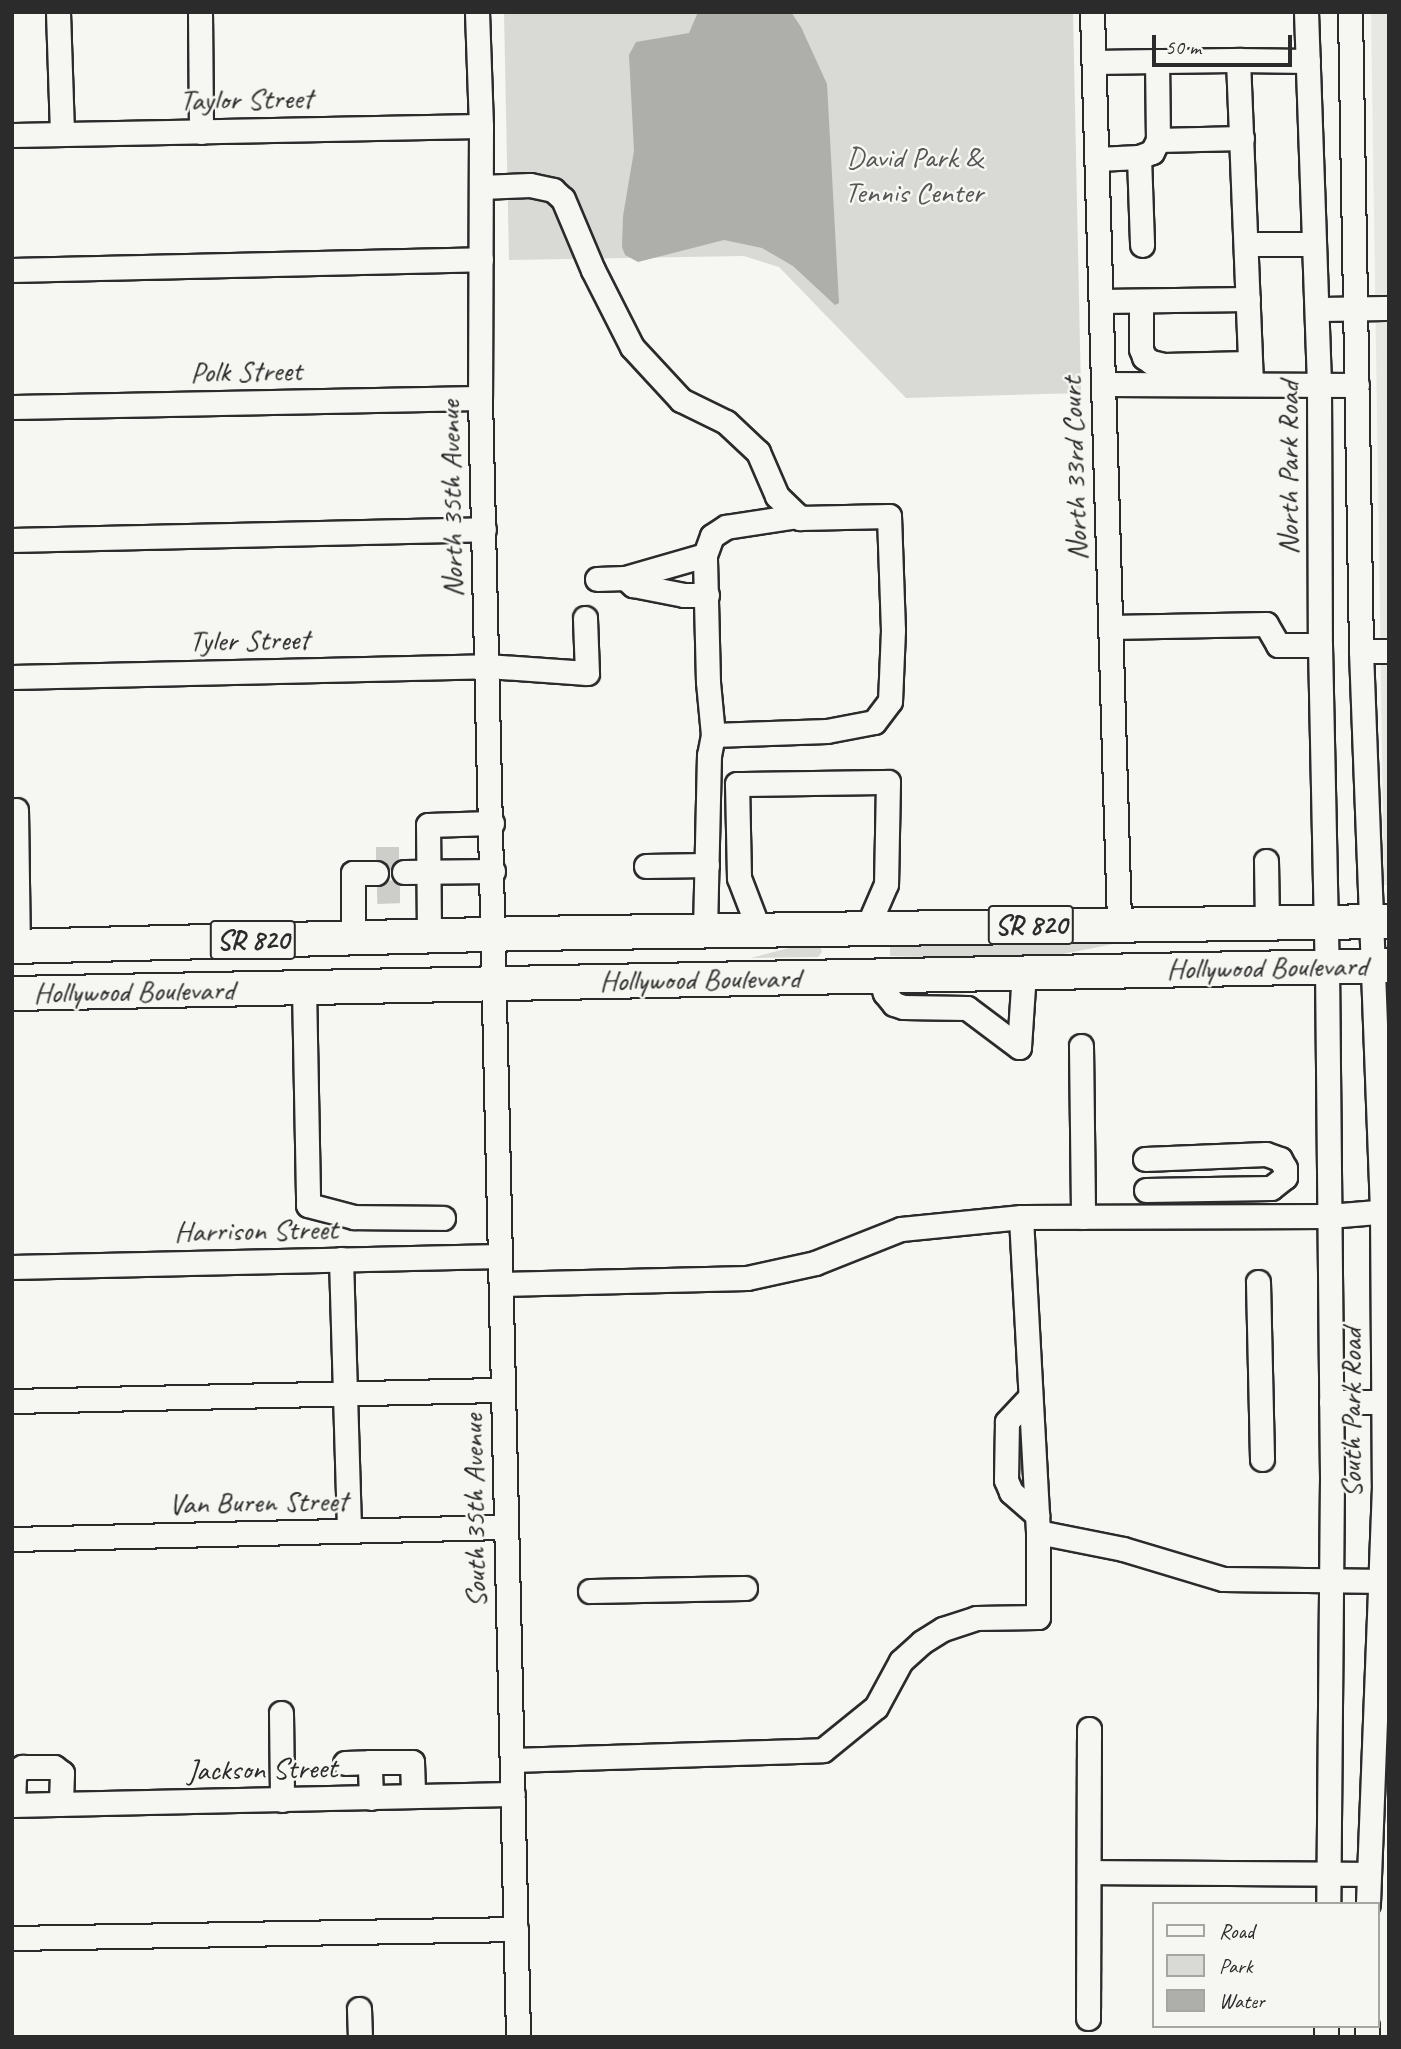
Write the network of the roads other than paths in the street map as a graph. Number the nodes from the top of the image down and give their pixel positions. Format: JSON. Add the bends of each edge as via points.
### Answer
{"nodes":[{"id":1,"x":58,"y":12,"type":"edge"},
{"id":2,"x":200,"y":12,"type":"edge"},
{"id":3,"x":477,"y":12,"type":"edge"},
{"id":4,"x":1093,"y":12,"type":"edge"},
{"id":5,"x":1306,"y":12,"type":"edge"},
{"id":6,"x":1350,"y":12,"type":"edge"},
{"id":7,"x":1238,"y":60,"type":"junction"},
{"id":8,"x":1157,"y":61,"type":"junction"},
{"id":9,"x":1308,"y":61,"type":"junction"},
{"id":10,"x":1094,"y":62,"type":"junction"},
{"id":11,"x":481,"y":126,"type":"junction"},
{"id":12,"x":201,"y":132,"type":"junction"},
{"id":13,"x":62,"y":134,"type":"junction"},
{"id":14,"x":12,"y":135,"type":"edge"},
{"id":15,"x":1242,"y":138,"type":"junction"},
{"id":16,"x":1158,"y":140,"type":"junction"},
{"id":17,"x":1139,"y":157,"type":"junction"},
{"id":18,"x":1097,"y":159,"type":"junction"},
{"id":19,"x":481,"y":187,"type":"junction"},
{"id":20,"x":1246,"y":244,"type":"junction"},
{"id":21,"x":1314,"y":244,"type":"junction"},
{"id":22,"x":1142,"y":245,"type":"dead end"},
{"id":23,"x":481,"y":259,"type":"junction"},
{"id":24,"x":12,"y":270,"type":"edge"},
{"id":25,"x":1248,"y":299,"type":"junction"},
{"id":26,"x":1101,"y":301,"type":"junction"},
{"id":27,"x":1141,"y":301,"type":"junction"},
{"id":28,"x":1357,"y":308,"type":"junction"},
{"id":29,"x":1389,"y":308,"type":"edge"},
{"id":30,"x":1317,"y":309,"type":"junction"},
{"id":31,"x":1250,"y":374,"type":"junction"},
{"id":32,"x":1103,"y":384,"type":"junction"},
{"id":33,"x":1320,"y":385,"type":"junction"},
{"id":34,"x":1357,"y":385,"type":"junction"},
{"id":35,"x":480,"y":398,"type":"junction"},
{"id":36,"x":12,"y":407,"type":"edge"},
{"id":37,"x":798,"y":516,"type":"junction"},
{"id":38,"x":484,"y":529,"type":"junction"},
{"id":39,"x":12,"y":540,"type":"edge"},
{"id":40,"x":705,"y":555,"type":"junction"},
{"id":41,"x":625,"y":578,"type":"junction"},
{"id":42,"x":597,"y":579,"type":"dead end"},
{"id":43,"x":707,"y":595,"type":"junction"},
{"id":44,"x":585,"y":618,"type":"dead end"},
{"id":45,"x":1110,"y":627,"type":"junction"},
{"id":46,"x":1320,"y":645,"type":"junction"},
{"id":47,"x":1361,"y":651,"type":"junction"},
{"id":48,"x":1389,"y":651,"type":"edge"},
{"id":49,"x":487,"y":666,"type":"junction"},
{"id":50,"x":12,"y":677,"type":"edge"},
{"id":51,"x":713,"y":736,"type":"junction"},
{"id":52,"x":16,"y":810,"type":"dead end"},
{"id":53,"x":492,"y":824,"type":"junction"},
{"id":54,"x":1266,"y":861,"type":"dead end"},
{"id":55,"x":707,"y":865,"type":"junction"},
{"id":56,"x":646,"y":866,"type":"dead end"},
{"id":57,"x":493,"y":871,"type":"junction"},
{"id":58,"x":412,"y":873,"type":"junction"},
{"id":59,"x":376,"y":874,"type":"tunnel mouth"},
{"id":60,"x":1379,"y":922,"type":"edge"},
{"id":61,"x":1268,"y":923,"type":"junction"},
{"id":62,"x":1325,"y":923,"type":"junction"},
{"id":63,"x":1119,"y":924,"type":"junction"},
{"id":64,"x":867,"y":928,"type":"junction"},
{"id":65,"x":760,"y":929,"type":"junction"},
{"id":66,"x":705,"y":930,"type":"junction"},
{"id":67,"x":494,"y":934,"type":"junction"},
{"id":68,"x":429,"y":935,"type":"junction"},
{"id":69,"x":353,"y":937,"type":"junction"},
{"id":70,"x":15,"y":946,"type":"edge"},
{"id":71,"x":1381,"y":965,"type":"edge"},
{"id":72,"x":1327,"y":966,"type":"junction"},
{"id":73,"x":1024,"y":972,"type":"junction"},
{"id":74,"x":880,"y":975,"type":"junction"},
{"id":75,"x":495,"y":983,"type":"junction"},
{"id":76,"x":304,"y":987,"type":"junction"},
{"id":77,"x":12,"y":993,"type":"edge"},
{"id":78,"x":1082,"y":1046,"type":"dead end"},
{"id":79,"x":1145,"y":1159,"type":"dead end"},
{"id":80,"x":1146,"y":1190,"type":"dead end"},
{"id":81,"x":1385,"y":1211,"type":"edge"},
{"id":82,"x":1329,"y":1216,"type":"junction"},
{"id":83,"x":1021,"y":1217,"type":"junction"},
{"id":84,"x":1083,"y":1217,"type":"junction"},
{"id":85,"x":443,"y":1218,"type":"dead end"},
{"id":86,"x":500,"y":1256,"type":"junction"},
{"id":87,"x":341,"y":1259,"type":"junction"},
{"id":88,"x":12,"y":1267,"type":"edge"},
{"id":89,"x":1258,"y":1282,"type":"dead end"},
{"id":90,"x":501,"y":1284,"type":"junction"},
{"id":91,"x":503,"y":1390,"type":"junction"},
{"id":92,"x":345,"y":1394,"type":"junction"},
{"id":93,"x":12,"y":1401,"type":"edge"},
{"id":94,"x":1331,"y":1402,"type":"junction"},
{"id":95,"x":1383,"y":1402,"type":"junction"},
{"id":96,"x":1262,"y":1459,"type":"dead end"},
{"id":97,"x":1037,"y":1524,"type":"junction"},
{"id":98,"x":505,"y":1527,"type":"junction"},
{"id":99,"x":349,"y":1531,"type":"junction"},
{"id":100,"x":12,"y":1539,"type":"edge"},
{"id":101,"x":1332,"y":1581,"type":"junction"},
{"id":102,"x":1384,"y":1581,"type":"edge"},
{"id":103,"x":745,"y":1588,"type":"dead end"},
{"id":104,"x":590,"y":1591,"type":"dead end"},
{"id":105,"x":281,"y":1713,"type":"dead end"},
{"id":106,"x":1089,"y":1729,"type":"dead end"},
{"id":107,"x":512,"y":1760,"type":"junction"},
{"id":108,"x":370,"y":1762,"type":"junction"},
{"id":109,"x":345,"y":1763,"type":"dead end"},
{"id":110,"x":513,"y":1794,"type":"junction"},
{"id":111,"x":413,"y":1796,"type":"junction"},
{"id":112,"x":371,"y":1798,"type":"junction"},
{"id":113,"x":282,"y":1800,"type":"junction"},
{"id":114,"x":61,"y":1804,"type":"junction"},
{"id":115,"x":13,"y":1805,"type":"edge"},
{"id":116,"x":1088,"y":1872,"type":"junction"},
{"id":117,"x":1329,"y":1874,"type":"junction"},
{"id":118,"x":1368,"y":1874,"type":"junction"},
{"id":119,"x":1328,"y":1902,"type":"edge"},
{"id":120,"x":1368,"y":1902,"type":"edge"},
{"id":121,"x":516,"y":1928,"type":"junction"},
{"id":122,"x":12,"y":1938,"type":"edge"},
{"id":123,"x":359,"y":2009,"type":"dead end"},
{"id":124,"x":1088,"y":2018,"type":"dead end"},
{"id":125,"x":360,"y":2037,"type":"edge"},
{"id":126,"x":518,"y":2037,"type":"edge"}],
"edges":[{"from":1,"to":13,"type":"street"},
{"from":2,"to":12,"type":"street"},
{"from":3,"to":11,"type":"street","name":"North 35th Avenue"},
{"from":4,"to":10,"type":"street","name":"North 33rd Court"},
{"from":5,"to":9,"type":"street","name":"North Park Road"},
{"from":6,"to":28,"type":"street"},
{"from":7,"to":8,"type":"street"},
{"from":7,"to":9,"type":"street"},
{"from":7,"to":15,"type":"street"},
{"from":8,"to":10,"type":"street"},
{"from":8,"to":16,"type":"street"},
{"from":9,"to":21,"type":"street","name":"North Park Road"},
{"from":10,"to":18,"type":"street","name":"North 33rd Court"},
{"from":11,"to":12,"type":"street","name":"Taylor Street"},
{"from":11,"to":19,"type":"street","name":"North 35th Avenue"},
{"from":12,"to":13,"type":"street","name":"Taylor Street"},
{"from":13,"to":14,"type":"street","name":"Taylor Street"},
{"from":15,"to":16,"type":"street"},
{"from":15,"to":20,"type":"street"},
{"from":16,"to":17,"type":"street","via":[[1152,152]]},
{"from":17,"to":18,"type":"street"},
{"from":17,"to":22,"type":"street"},
{"from":18,"to":26,"type":"street","name":"North 33rd Court"},
{"from":19,"to":23,"type":"street","name":"North 35th Avenue"},
{"from":19,"to":37,"type":"street","via":[[530,185],[553,190],[563,200],[632,347],[681,400],[726,422],[758,452],[777,496]]},
{"from":20,"to":21,"type":"street"},
{"from":20,"to":25,"type":"street"},
{"from":21,"to":30,"type":"street","name":"North Park Road"},
{"from":23,"to":24,"type":"street"},
{"from":23,"to":35,"type":"street","name":"North 35th Avenue"},
{"from":25,"to":27,"type":"street"},
{"from":25,"to":31,"type":"street"},
{"from":26,"to":27,"type":"street"},
{"from":26,"to":32,"type":"street","name":"North 33rd Court"},
{"from":27,"to":31,"type":"street","via":[[1141,349],[1151,362]]},
{"from":28,"to":29,"type":"street"},
{"from":28,"to":30,"type":"street"},
{"from":28,"to":34,"type":"street"},
{"from":30,"to":33,"type":"street","name":"North Park Road"},
{"from":31,"to":32,"type":"street"},
{"from":31,"to":33,"type":"street"},
{"from":32,"to":45,"type":"street","name":"North 33rd Court"},
{"from":33,"to":34,"type":"street"},
{"from":33,"to":46,"type":"street","name":"North Park Road"},
{"from":34,"to":47,"type":"street"},
{"from":35,"to":36,"type":"street","name":"Polk Street"},
{"from":35,"to":38,"type":"street","name":"North 35th Avenue"},
{"from":37,"to":40,"type":"street","via":[[726,527],[712,536]]},
{"from":37,"to":51,"type":"street","via":[[889,516],[890,701],[874,722],[827,730]]},
{"from":38,"to":39,"type":"street"},
{"from":38,"to":49,"type":"street","name":"North 35th Avenue"},
{"from":40,"to":41,"type":"street"},
{"from":40,"to":43,"type":"street"},
{"from":41,"to":42,"type":"street"},
{"from":41,"to":43,"type":"street","via":[[632,585]]},
{"from":43,"to":51,"type":"street"},
{"from":44,"to":49,"type":"street","name":"Tyler Street","via":[[587,673]]},
{"from":45,"to":46,"type":"street","via":[[1266,624],[1278,645]]},
{"from":45,"to":63,"type":"street","name":"North 33rd Court"},
{"from":46,"to":62,"type":"street","name":"North Park Road"},
{"from":47,"to":48,"type":"street"},
{"from":47,"to":60,"type":"street"},
{"from":49,"to":50,"type":"street","name":"Tyler Street"},
{"from":49,"to":53,"type":"street","name":"North 35th Avenue"},
{"from":51,"to":55,"type":"street"},
{"from":52,"to":70,"type":"street"},
{"from":53,"to":57,"type":"street","name":"North 35th Avenue"},
{"from":53,"to":58,"type":"street","via":[[428,825]]},
{"from":54,"to":61,"type":"street"},
{"from":55,"to":56,"type":"street"},
{"from":55,"to":66,"type":"street"},
{"from":57,"to":58,"type":"street"},
{"from":57,"to":67,"type":"street","name":"North 35th Avenue"},
{"from":58,"to":68,"type":"street"},
{"from":59,"to":69,"type":"street","via":[[353,873]]},
{"from":60,"to":62,"type":"highway","name":"Hollywood Boulevard","number":"SR 820"},
{"from":60,"to":71,"type":"street","name":"South Park Road"},
{"from":61,"to":62,"type":"highway","name":"Hollywood Boulevard","number":"SR 820"},
{"from":61,"to":63,"type":"highway","name":"Hollywood Boulevard","number":"SR 820"},
{"from":62,"to":72,"type":"street","name":"South Park Road"},
{"from":63,"to":64,"type":"highway","name":"Hollywood Boulevard","number":"SR 820"},
{"from":64,"to":65,"type":"highway","name":"Hollywood Boulevard","number":"SR 820"},
{"from":64,"to":65,"type":"street","via":[[886,884],[888,782],[737,784],[739,878]]},
{"from":65,"to":66,"type":"highway","name":"Hollywood Boulevard","number":"SR 820"},
{"from":66,"to":67,"type":"highway","name":"Hollywood Boulevard","number":"SR 820"},
{"from":67,"to":68,"type":"highway","name":"Hollywood Boulevard","number":"SR 820"},
{"from":67,"to":75,"type":"street","name":"North 35th Avenue"},
{"from":68,"to":69,"type":"highway","name":"Hollywood Boulevard","number":"SR 820"},
{"from":69,"to":70,"type":"highway","name":"Hollywood Boulevard","number":"SR 820"},
{"from":71,"to":72,"type":"highway","name":"Hollywood Boulevard","number":"SR 820"},
{"from":71,"to":81,"type":"street","name":"South Park Road"},
{"from":72,"to":73,"type":"highway","name":"Hollywood Boulevard","number":"SR 820"},
{"from":72,"to":82,"type":"street","name":"South Park Road"},
{"from":73,"to":74,"type":"highway","name":"Hollywood Boulevard","number":"SR 820"},
{"from":73,"to":74,"type":"street","via":[[1019,1047],[967,1009],[894,1004]]},
{"from":74,"to":75,"type":"highway","name":"Hollywood Boulevard","number":"SR 820"},
{"from":75,"to":76,"type":"highway","name":"Hollywood Boulevard","number":"SR 820"},
{"from":75,"to":86,"type":"street","name":"South 35th Avenue"},
{"from":76,"to":77,"type":"highway","name":"Hollywood Boulevard","number":"SR 820"},
{"from":76,"to":85,"type":"street","via":[[308,1205],[354,1217]]},
{"from":78,"to":84,"type":"street"},
{"from":79,"to":80,"type":"street","via":[[1266,1154],[1280,1159],[1285,1168],[1285,1177],[1271,1188]]},
{"from":81,"to":82,"type":"street"},
{"from":81,"to":95,"type":"street","name":"South Park Road"},
{"from":82,"to":84,"type":"street"},
{"from":82,"to":94,"type":"street","name":"South Park Road"},
{"from":83,"to":84,"type":"street"},
{"from":83,"to":90,"type":"street","via":[[901,1229],[815,1263],[747,1278]]},
{"from":83,"to":97,"type":"street"},
{"from":86,"to":87,"type":"street","name":"Harrison Street"},
{"from":86,"to":90,"type":"street","name":"South 35th Avenue"},
{"from":87,"to":88,"type":"street","name":"Harrison Street"},
{"from":87,"to":92,"type":"street"},
{"from":89,"to":96,"type":"street"},
{"from":90,"to":91,"type":"street","name":"South 35th Avenue"},
{"from":91,"to":92,"type":"street"},
{"from":91,"to":98,"type":"street","name":"South 35th Avenue"},
{"from":92,"to":93,"type":"street"},
{"from":92,"to":99,"type":"street"},
{"from":94,"to":95,"type":"street"},
{"from":94,"to":101,"type":"street","name":"South Park Road"},
{"from":95,"to":102,"type":"street","name":"South Park Road"},
{"from":97,"to":101,"type":"street","via":[[1223,1579]]},
{"from":97,"to":107,"type":"street","via":[[1038,1617],[976,1618],[943,1629],[901,1661],[876,1707],[823,1750]]},
{"from":98,"to":99,"type":"street","name":"Van Buren Street"},
{"from":98,"to":107,"type":"street","name":"South 35th Avenue"},
{"from":99,"to":100,"type":"street","name":"Van Buren Street"},
{"from":101,"to":102,"type":"street"},
{"from":101,"to":117,"type":"street","name":"South Park Road"},
{"from":102,"to":118,"type":"street","name":"South Park Road"},
{"from":103,"to":104,"type":"street"},
{"from":105,"to":113,"type":"street"},
{"from":106,"to":116,"type":"street"},
{"from":107,"to":110,"type":"street","name":"South 35th Avenue"},
{"from":108,"to":109,"type":"street"},
{"from":108,"to":111,"type":"street","via":[[421,1761]]},
{"from":108,"to":112,"type":"street"},
{"from":110,"to":111,"type":"street","name":"Jackson Street"},
{"from":110,"to":121,"type":"street","name":"South 35th Avenue"},
{"from":111,"to":112,"type":"street","name":"Jackson Street"},
{"from":112,"to":113,"type":"street","name":"Jackson Street"},
{"from":113,"to":114,"type":"street","name":"Jackson Street"},
{"from":114,"to":115,"type":"street","name":"Jackson Street"},
{"from":114,"to":115,"type":"street","via":[[62,1773],[54,1767],[22,1768],[14,1774]]},
{"from":116,"to":117,"type":"street"},
{"from":116,"to":124,"type":"street"},
{"from":117,"to":118,"type":"street"},
{"from":117,"to":119,"type":"street","name":"South Park Road"},
{"from":118,"to":120,"type":"street","name":"South Park Road"},
{"from":121,"to":122,"type":"street"},
{"from":121,"to":126,"type":"street","name":"South 35th Avenue"},
{"from":123,"to":125,"type":"street"}]}
